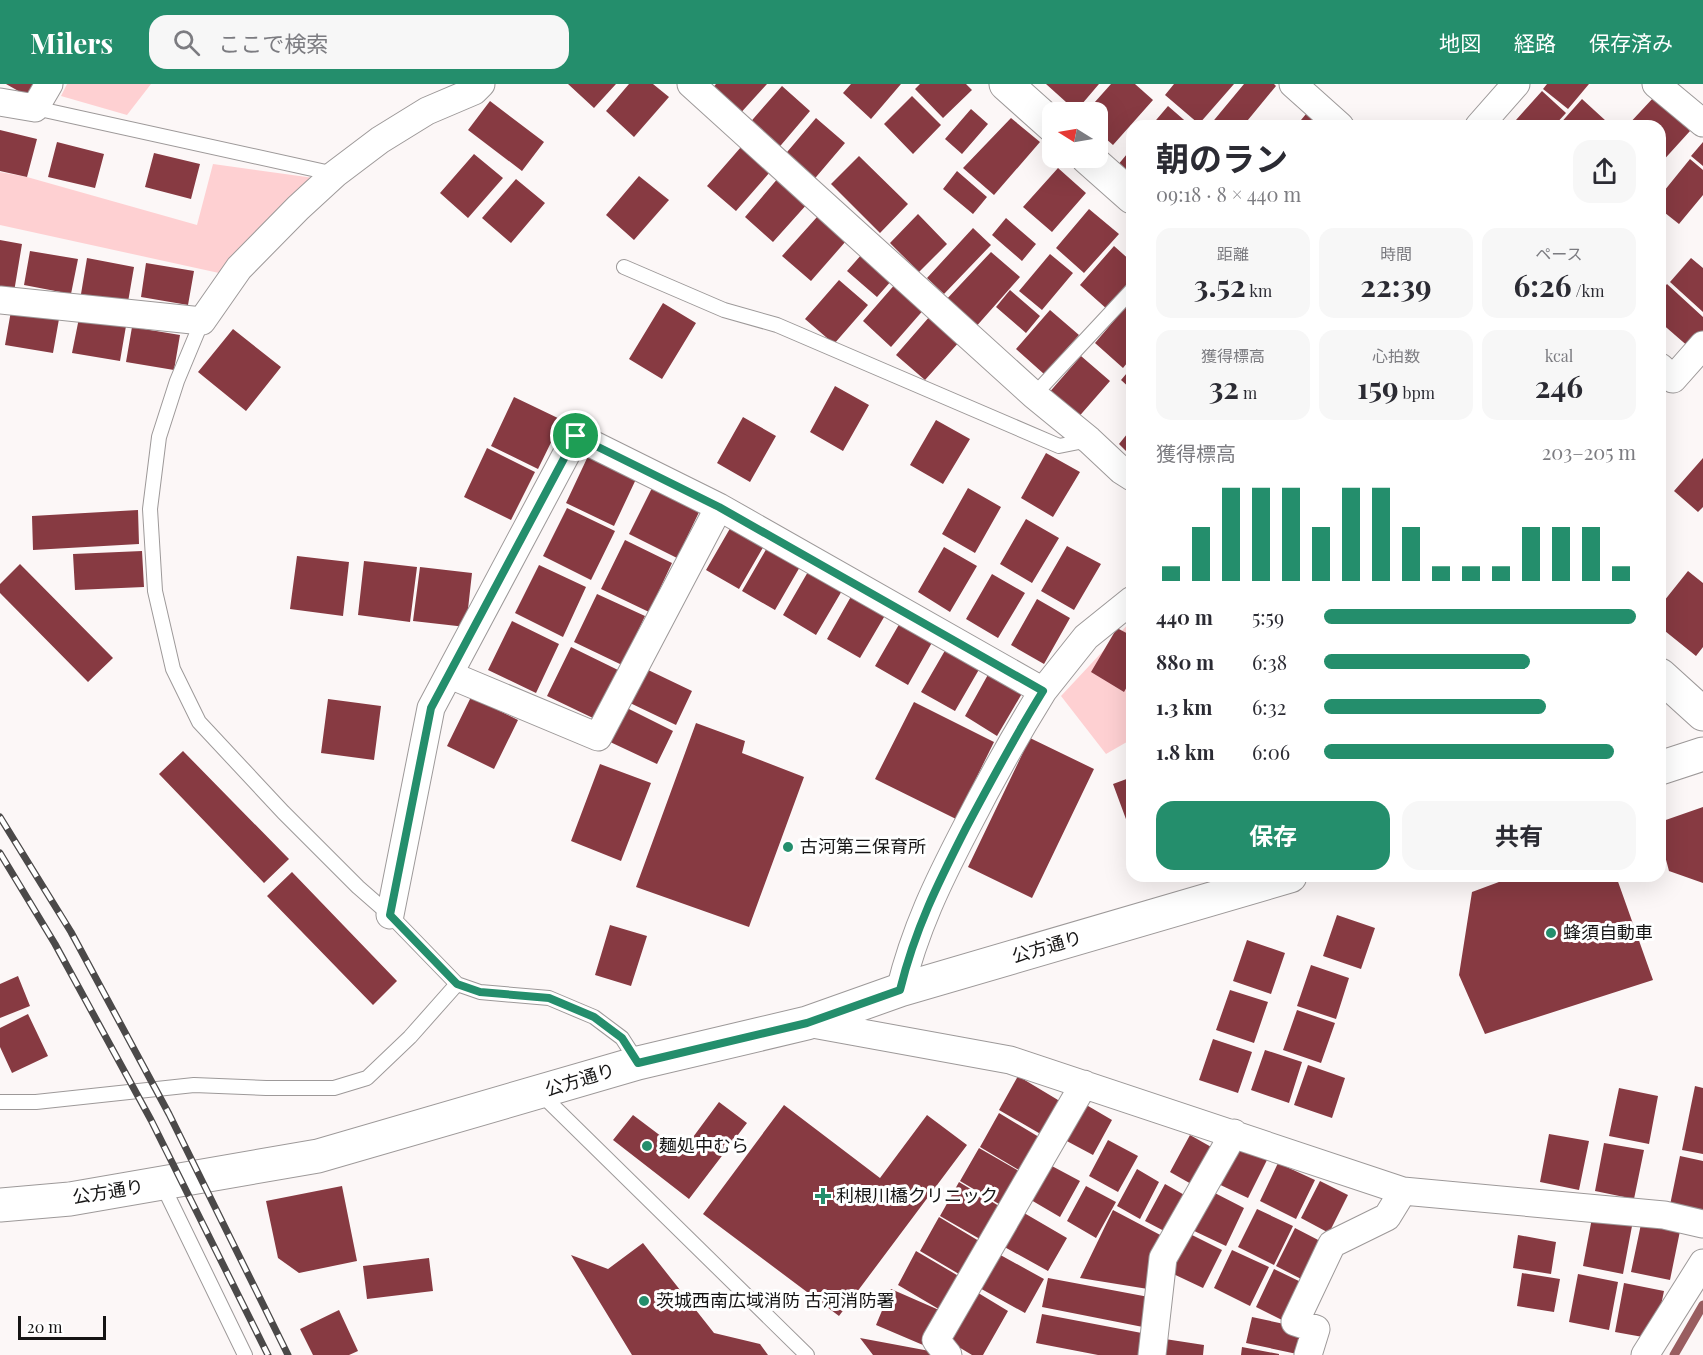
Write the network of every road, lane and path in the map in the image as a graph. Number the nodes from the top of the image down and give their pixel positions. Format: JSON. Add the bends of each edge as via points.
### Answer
{"nodes":[{"id":1,"x":49,"y":84,"type":"edge"},
{"id":2,"x":481,"y":84,"type":"edge"},
{"id":3,"x":692,"y":84,"type":"edge"},
{"id":4,"x":1006,"y":84,"type":"edge"},
{"id":5,"x":1293,"y":84,"type":"edge"},
{"id":6,"x":1516,"y":84,"type":"edge"},
{"id":7,"x":1656,"y":84,"type":"edge"},
{"id":8,"x":0,"y":102,"type":"edge"},
{"id":9,"x":35,"y":108,"type":"junction"},
{"id":10,"x":1042,"y":116,"type":"edge"},
{"id":11,"x":1333,"y":120,"type":"edge"},
{"id":12,"x":1484,"y":120,"type":"edge"},
{"id":13,"x":1703,"y":123,"type":"edge"},
{"id":14,"x":1099,"y":168,"type":"edge"},
{"id":15,"x":335,"y":174,"type":"junction"},
{"id":16,"x":1126,"y":192,"type":"edge"},
{"id":17,"x":624,"y":267,"type":"dead end"},
{"id":18,"x":1126,"y":296,"type":"edge"},
{"id":19,"x":0,"y":300,"type":"edge"},
{"id":20,"x":202,"y":321,"type":"junction"},
{"id":21,"x":1703,"y":345,"type":"edge"},
{"id":22,"x":1666,"y":373,"type":"edge"},
{"id":23,"x":1034,"y":395,"type":"junction"},
{"id":24,"x":1089,"y":440,"type":"junction"},
{"id":25,"x":1126,"y":473,"type":"edge"},
{"id":26,"x":719,"y":507,"type":"junction"},
{"id":27,"x":1126,"y":605,"type":"edge"},
{"id":28,"x":450,"y":675,"type":"junction"},
{"id":29,"x":1666,"y":680,"type":"edge"},
{"id":30,"x":1043,"y":691,"type":"junction"},
{"id":31,"x":1703,"y":714,"type":"edge"},
{"id":32,"x":1703,"y":754,"type":"edge"},
{"id":33,"x":1666,"y":766,"type":"edge"},
{"id":34,"x":1269,"y":882,"type":"edge"},
{"id":35,"x":390,"y":915,"type":"junction"},
{"id":36,"x":457,"y":984,"type":"junction"},
{"id":37,"x":900,"y":990,"type":"junction"},
{"id":38,"x":807,"y":1023,"type":"junction"},
{"id":39,"x":638,"y":1063,"type":"junction"},
{"id":40,"x":1084,"y":1084,"type":"junction"},
{"id":41,"x":539,"y":1092,"type":"junction"},
{"id":42,"x":0,"y":1102,"type":"edge"},
{"id":43,"x":1234,"y":1133,"type":"junction"},
{"id":44,"x":162,"y":1184,"type":"junction"},
{"id":45,"x":1403,"y":1191,"type":"junction"},
{"id":46,"x":0,"y":1205,"type":"edge"},
{"id":47,"x":1703,"y":1224,"type":"edge"},
{"id":48,"x":1703,"y":1263,"type":"edge"},
{"id":49,"x":245,"y":1355,"type":"edge"},
{"id":50,"x":807,"y":1355,"type":"edge"},
{"id":51,"x":948,"y":1355,"type":"edge"},
{"id":52,"x":1152,"y":1355,"type":"edge"},
{"id":53,"x":1308,"y":1355,"type":"edge"},
{"id":54,"x":1645,"y":1355,"type":"edge"}],
"edges":[{"from":1,"to":9,"type":"street"},
{"from":2,"to":15,"type":"street","via":[[380,140]]},
{"from":3,"to":23,"type":"street"},
{"from":4,"to":10,"type":"street"},
{"from":5,"to":11,"type":"street"},
{"from":6,"to":12,"type":"street"},
{"from":7,"to":13,"type":"street"},
{"from":8,"to":9,"type":"street"},
{"from":9,"to":15,"type":"lane"},
{"from":14,"to":16,"type":"street"},
{"from":15,"to":20,"type":"street","via":[[239,268]]},
{"from":17,"to":24,"type":"lane","via":[[724,310],[777,325],[1059,446]]},
{"from":18,"to":23,"type":"lane"},
{"from":19,"to":20,"type":"street"},
{"from":20,"to":35,"type":"lane","via":[[159,437],[150,509],[155,591],[172,669],[199,722],[291,820]]},
{"from":21,"to":22,"type":"street","via":[[1673,379]]},
{"from":23,"to":24,"type":"street"},
{"from":24,"to":25,"type":"street"},
{"from":26,"to":28,"type":"street","via":[[598,737]]},
{"from":26,"to":28,"type":"street","via":[[576,436]]},
{"from":26,"to":30,"type":"street"},
{"from":27,"to":30,"type":"street","via":[[1086,637]]},
{"from":28,"to":35,"type":"street","via":[[431,708]]},
{"from":29,"to":31,"type":"street"},
{"from":30,"to":37,"type":"street","via":[[1010,744],[931,896],[909,953]]},
{"from":32,"to":33,"type":"street"},
{"from":34,"to":37,"type":"street","name":"公方通り"},
{"from":35,"to":36,"type":"lane"},
{"from":36,"to":39,"type":"lane","via":[[480,992],[549,998],[594,1017],[622,1038]]},
{"from":36,"to":42,"type":"lane","via":[[367,1078],[334,1088],[194,1085],[36,1102]]},
{"from":37,"to":38,"type":"street","name":"公方通り"},
{"from":38,"to":39,"type":"street","name":"公方通り"},
{"from":38,"to":40,"type":"street","via":[[1010,1060]]},
{"from":39,"to":41,"type":"street","name":"公方通り"},
{"from":40,"to":43,"type":"street"},
{"from":40,"to":51,"type":"street","via":[[936,1340]]},
{"from":41,"to":44,"type":"street","name":"公方通り","via":[[318,1156]]},
{"from":41,"to":50,"type":"lane"},
{"from":43,"to":45,"type":"street"},
{"from":43,"to":52,"type":"street","via":[[1163,1258]]},
{"from":44,"to":46,"type":"street","name":"公方通り","via":[[70,1199]]},
{"from":44,"to":49,"type":"lane"},
{"from":45,"to":47,"type":"street","via":[[1664,1215]]},
{"from":45,"to":53,"type":"street","via":[[1387,1217],[1332,1244],[1295,1322],[1316,1329]]},
{"from":48,"to":54,"type":"street"}]}
